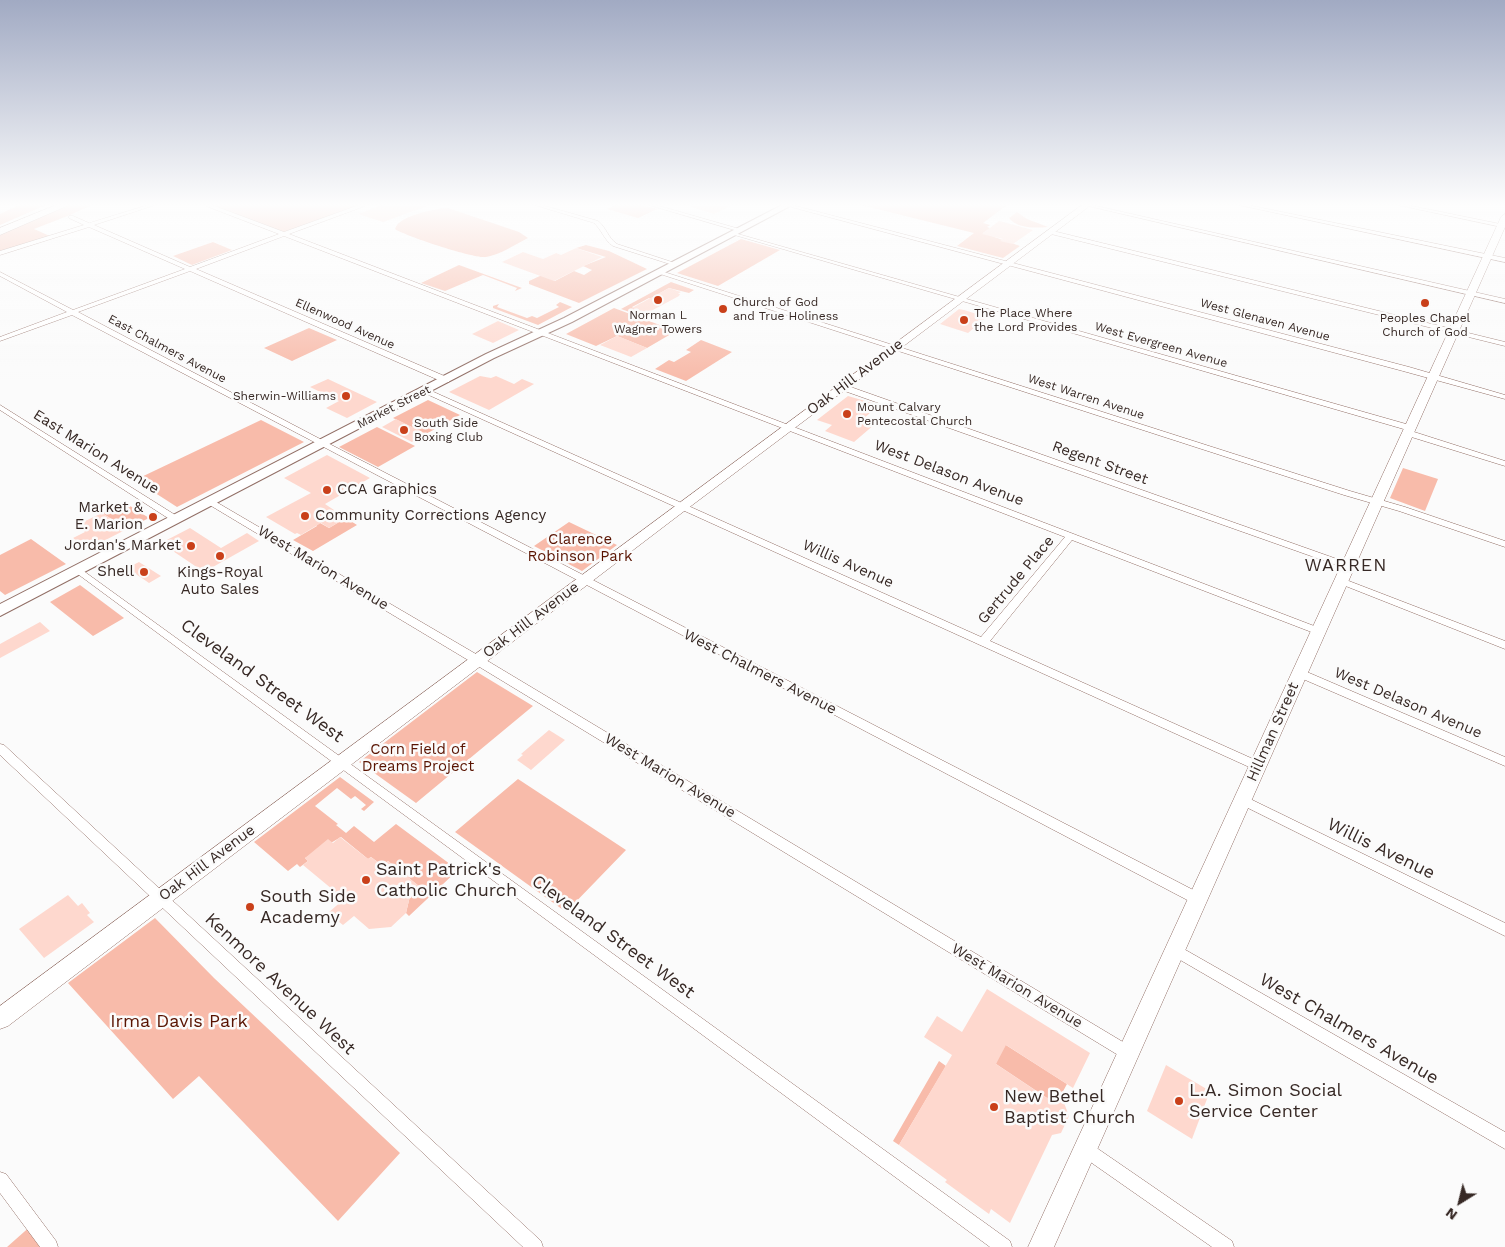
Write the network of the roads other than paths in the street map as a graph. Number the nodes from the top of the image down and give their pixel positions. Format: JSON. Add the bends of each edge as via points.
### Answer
{"nodes":[{"id":1,"x":177,"y":263,"type":"edge"},
{"id":2,"x":206,"y":263,"type":"edge"},
{"id":3,"x":362,"y":263,"type":"edge"},
{"id":4,"x":843,"y":263,"type":"edge"},
{"id":5,"x":1007,"y":263,"type":"joint"},
{"id":6,"x":1175,"y":263,"type":"edge"},
{"id":7,"x":1342,"y":263,"type":"edge"},
{"id":8,"x":1484,"y":263,"type":"edge"},
{"id":9,"x":675,"y":264,"type":"edge"},
{"id":10,"x":190,"y":269,"type":"junction"},
{"id":11,"x":660,"y":272,"type":"junction"},
{"id":12,"x":0,"y":274,"type":"edge"},
{"id":13,"x":1471,"y":293,"type":"junction"},
{"id":14,"x":960,"y":299,"type":"junction"},
{"id":15,"x":1505,"y":301,"type":"edge"},
{"id":16,"x":73,"y":312,"type":"junction"},
{"id":17,"x":542,"y":332,"type":"junction"},
{"id":18,"x":1454,"y":332,"type":"junction"},
{"id":19,"x":0,"y":340,"type":"edge"},
{"id":20,"x":1505,"y":344,"type":"edge"},
{"id":21,"x":894,"y":348,"type":"junction"},
{"id":22,"x":1433,"y":377,"type":"junction"},
{"id":23,"x":446,"y":380,"type":"junction"},
{"id":24,"x":842,"y":386,"type":"junction"},
{"id":25,"x":424,"y":391,"type":"junction"},
{"id":26,"x":1505,"y":397,"type":"edge"},
{"id":27,"x":0,"y":407,"type":"edge"},
{"id":28,"x":787,"y":427,"type":"junction"},
{"id":29,"x":1409,"y":431,"type":"junction"},
{"id":30,"x":323,"y":444,"type":"junction"},
{"id":31,"x":1505,"y":464,"type":"edge"},
{"id":32,"x":1377,"y":501,"type":"junction"},
{"id":33,"x":210,"y":502,"type":"junction"},
{"id":34,"x":681,"y":506,"type":"junction"},
{"id":35,"x":177,"y":520,"type":"junction"},
{"id":36,"x":1071,"y":536,"type":"junction"},
{"id":37,"x":1505,"y":544,"type":"edge"},
{"id":38,"x":78,"y":570,"type":"junction"},
{"id":39,"x":1344,"y":574,"type":"junction"},
{"id":40,"x":583,"y":580,"type":"junction"},
{"id":41,"x":1,"y":610,"type":"edge"},
{"id":42,"x":1318,"y":631,"type":"junction"},
{"id":43,"x":983,"y":642,"type":"junction"},
{"id":44,"x":1505,"y":645,"type":"edge"},
{"id":45,"x":478,"y":660,"type":"junction"},
{"id":46,"x":1300,"y":673,"type":"junction"},
{"id":47,"x":0,"y":748,"type":"edge"},
{"id":48,"x":341,"y":762,"type":"junction"},
{"id":49,"x":1505,"y":762,"type":"edge"},
{"id":50,"x":1258,"y":766,"type":"junction"},
{"id":51,"x":1242,"y":800,"type":"junction"},
{"id":52,"x":161,"y":898,"type":"junction"},
{"id":53,"x":1198,"y":899,"type":"junction"},
{"id":54,"x":1505,"y":930,"type":"edge"},
{"id":55,"x":1175,"y":950,"type":"junction"},
{"id":56,"x":0,"y":1019,"type":"edge"},
{"id":57,"x":1128,"y":1053,"type":"junction"},
{"id":58,"x":1505,"y":1141,"type":"edge"},
{"id":59,"x":1085,"y":1148,"type":"junction"},
{"id":60,"x":0,"y":1180,"type":"edge"},
{"id":61,"x":50,"y":1247,"type":"edge"},
{"id":62,"x":535,"y":1247,"type":"edge"},
{"id":63,"x":1004,"y":1247,"type":"edge"},
{"id":64,"x":1041,"y":1247,"type":"edge"},
{"id":65,"x":1226,"y":1247,"type":"edge"}],
"edges":[{"from":1,"to":10,"type":"street","name":"Ellenwood Avenue"},
{"from":2,"to":10,"type":"street"},
{"from":3,"to":17,"type":"street","name":"West Delason Avenue"},
{"from":4,"to":14,"type":"street","name":"West Evergreen Avenue"},
{"from":5,"to":14,"type":"street","name":"Oak Hill Avenue"},
{"from":5,"to":22,"type":"street","name":"West Glenaven Avenue"},
{"from":6,"to":18,"type":"street"},
{"from":7,"to":13,"type":"street"},
{"from":8,"to":13,"type":"street","name":"Hillman Street"},
{"from":9,"to":11,"type":"main road","name":"Market Street"},
{"from":10,"to":16,"type":"street"},
{"from":10,"to":23,"type":"street","name":"Ellenwood Avenue"},
{"from":11,"to":17,"type":"main road","name":"Market Street"},
{"from":11,"to":21,"type":"street","name":"West Warren Avenue"},
{"from":12,"to":16,"type":"street","name":"East Chalmers Avenue"},
{"from":13,"to":15,"type":"street"},
{"from":13,"to":18,"type":"street","name":"Hillman Street"},
{"from":14,"to":21,"type":"street","name":"Oak Hill Avenue"},
{"from":14,"to":29,"type":"street","name":"West Evergreen Avenue"},
{"from":16,"to":19,"type":"street"},
{"from":16,"to":30,"type":"street","name":"East Chalmers Avenue"},
{"from":17,"to":23,"type":"main road","name":"Market Street"},
{"from":17,"to":28,"type":"street","name":"West Delason Avenue"},
{"from":18,"to":20,"type":"street"},
{"from":18,"to":22,"type":"street","name":"Hillman Street"},
{"from":21,"to":24,"type":"street","name":"Oak Hill Avenue"},
{"from":21,"to":32,"type":"street","name":"West Warren Avenue"},
{"from":22,"to":26,"type":"street","name":"West Glenaven Avenue"},
{"from":22,"to":29,"type":"street","name":"Hillman Street"},
{"from":23,"to":25,"type":"main road","name":"Market Street"},
{"from":24,"to":28,"type":"street","name":"Oak Hill Avenue"},
{"from":24,"to":39,"type":"street","name":"Regent Street"},
{"from":25,"to":30,"type":"main road","name":"Market Street"},
{"from":25,"to":34,"type":"street","name":"Willis Avenue"},
{"from":27,"to":35,"type":"street","name":"East Marion Avenue"},
{"from":28,"to":34,"type":"street","name":"Oak Hill Avenue"},
{"from":28,"to":36,"type":"street","name":"West Delason Avenue"},
{"from":29,"to":31,"type":"street","name":"West Evergreen Avenue"},
{"from":29,"to":32,"type":"street","name":"Hillman Street"},
{"from":30,"to":33,"type":"main road","name":"Market Street"},
{"from":30,"to":40,"type":"street","name":"West Chalmers Avenue"},
{"from":32,"to":37,"type":"street","name":"West Warren Avenue"},
{"from":32,"to":39,"type":"street","name":"Hillman Street"},
{"from":33,"to":35,"type":"main road","name":"Market Street"},
{"from":33,"to":45,"type":"street","name":"West Marion Avenue"},
{"from":34,"to":40,"type":"street","name":"Oak Hill Avenue"},
{"from":34,"to":43,"type":"street","name":"Willis Avenue"},
{"from":35,"to":38,"type":"main road","name":"Market Street"},
{"from":36,"to":42,"type":"street","name":"West Delason Avenue"},
{"from":36,"to":43,"type":"street","name":"Gertrude Place"},
{"from":38,"to":41,"type":"main road","name":"Market Street"},
{"from":38,"to":48,"type":"street","name":"Cleveland Street West"},
{"from":39,"to":42,"type":"street","name":"Hillman Street"},
{"from":39,"to":44,"type":"street","name":"Regent Street"},
{"from":40,"to":45,"type":"street","name":"Oak Hill Avenue"},
{"from":40,"to":53,"type":"street","name":"West Chalmers Avenue"},
{"from":42,"to":46,"type":"street","name":"Hillman Street"},
{"from":43,"to":50,"type":"street","name":"Willis Avenue"},
{"from":45,"to":48,"type":"street","name":"Oak Hill Avenue"},
{"from":45,"to":57,"type":"street","name":"West Marion Avenue"},
{"from":46,"to":49,"type":"street","name":"West Delason Avenue"},
{"from":46,"to":50,"type":"street","name":"Hillman Street"},
{"from":47,"to":52,"type":"street","name":"Kenmore Avenue West"},
{"from":48,"to":52,"type":"street","name":"Oak Hill Avenue"},
{"from":48,"to":63,"type":"street","name":"Cleveland Street West"},
{"from":50,"to":51,"type":"street","name":"Hillman Street"},
{"from":51,"to":53,"type":"street","name":"Hillman Street"},
{"from":51,"to":54,"type":"street","name":"Willis Avenue"},
{"from":52,"to":56,"type":"street","name":"Oak Hill Avenue"},
{"from":52,"to":62,"type":"street","name":"Kenmore Avenue West"},
{"from":53,"to":55,"type":"street","name":"Hillman Street"},
{"from":55,"to":57,"type":"street","name":"Hillman Street"},
{"from":55,"to":58,"type":"street","name":"West Chalmers Avenue"},
{"from":57,"to":59,"type":"street","name":"Hillman Street"},
{"from":59,"to":64,"type":"street","name":"Hillman Street"},
{"from":59,"to":65,"type":"street"},
{"from":60,"to":61,"type":"street"}]}
